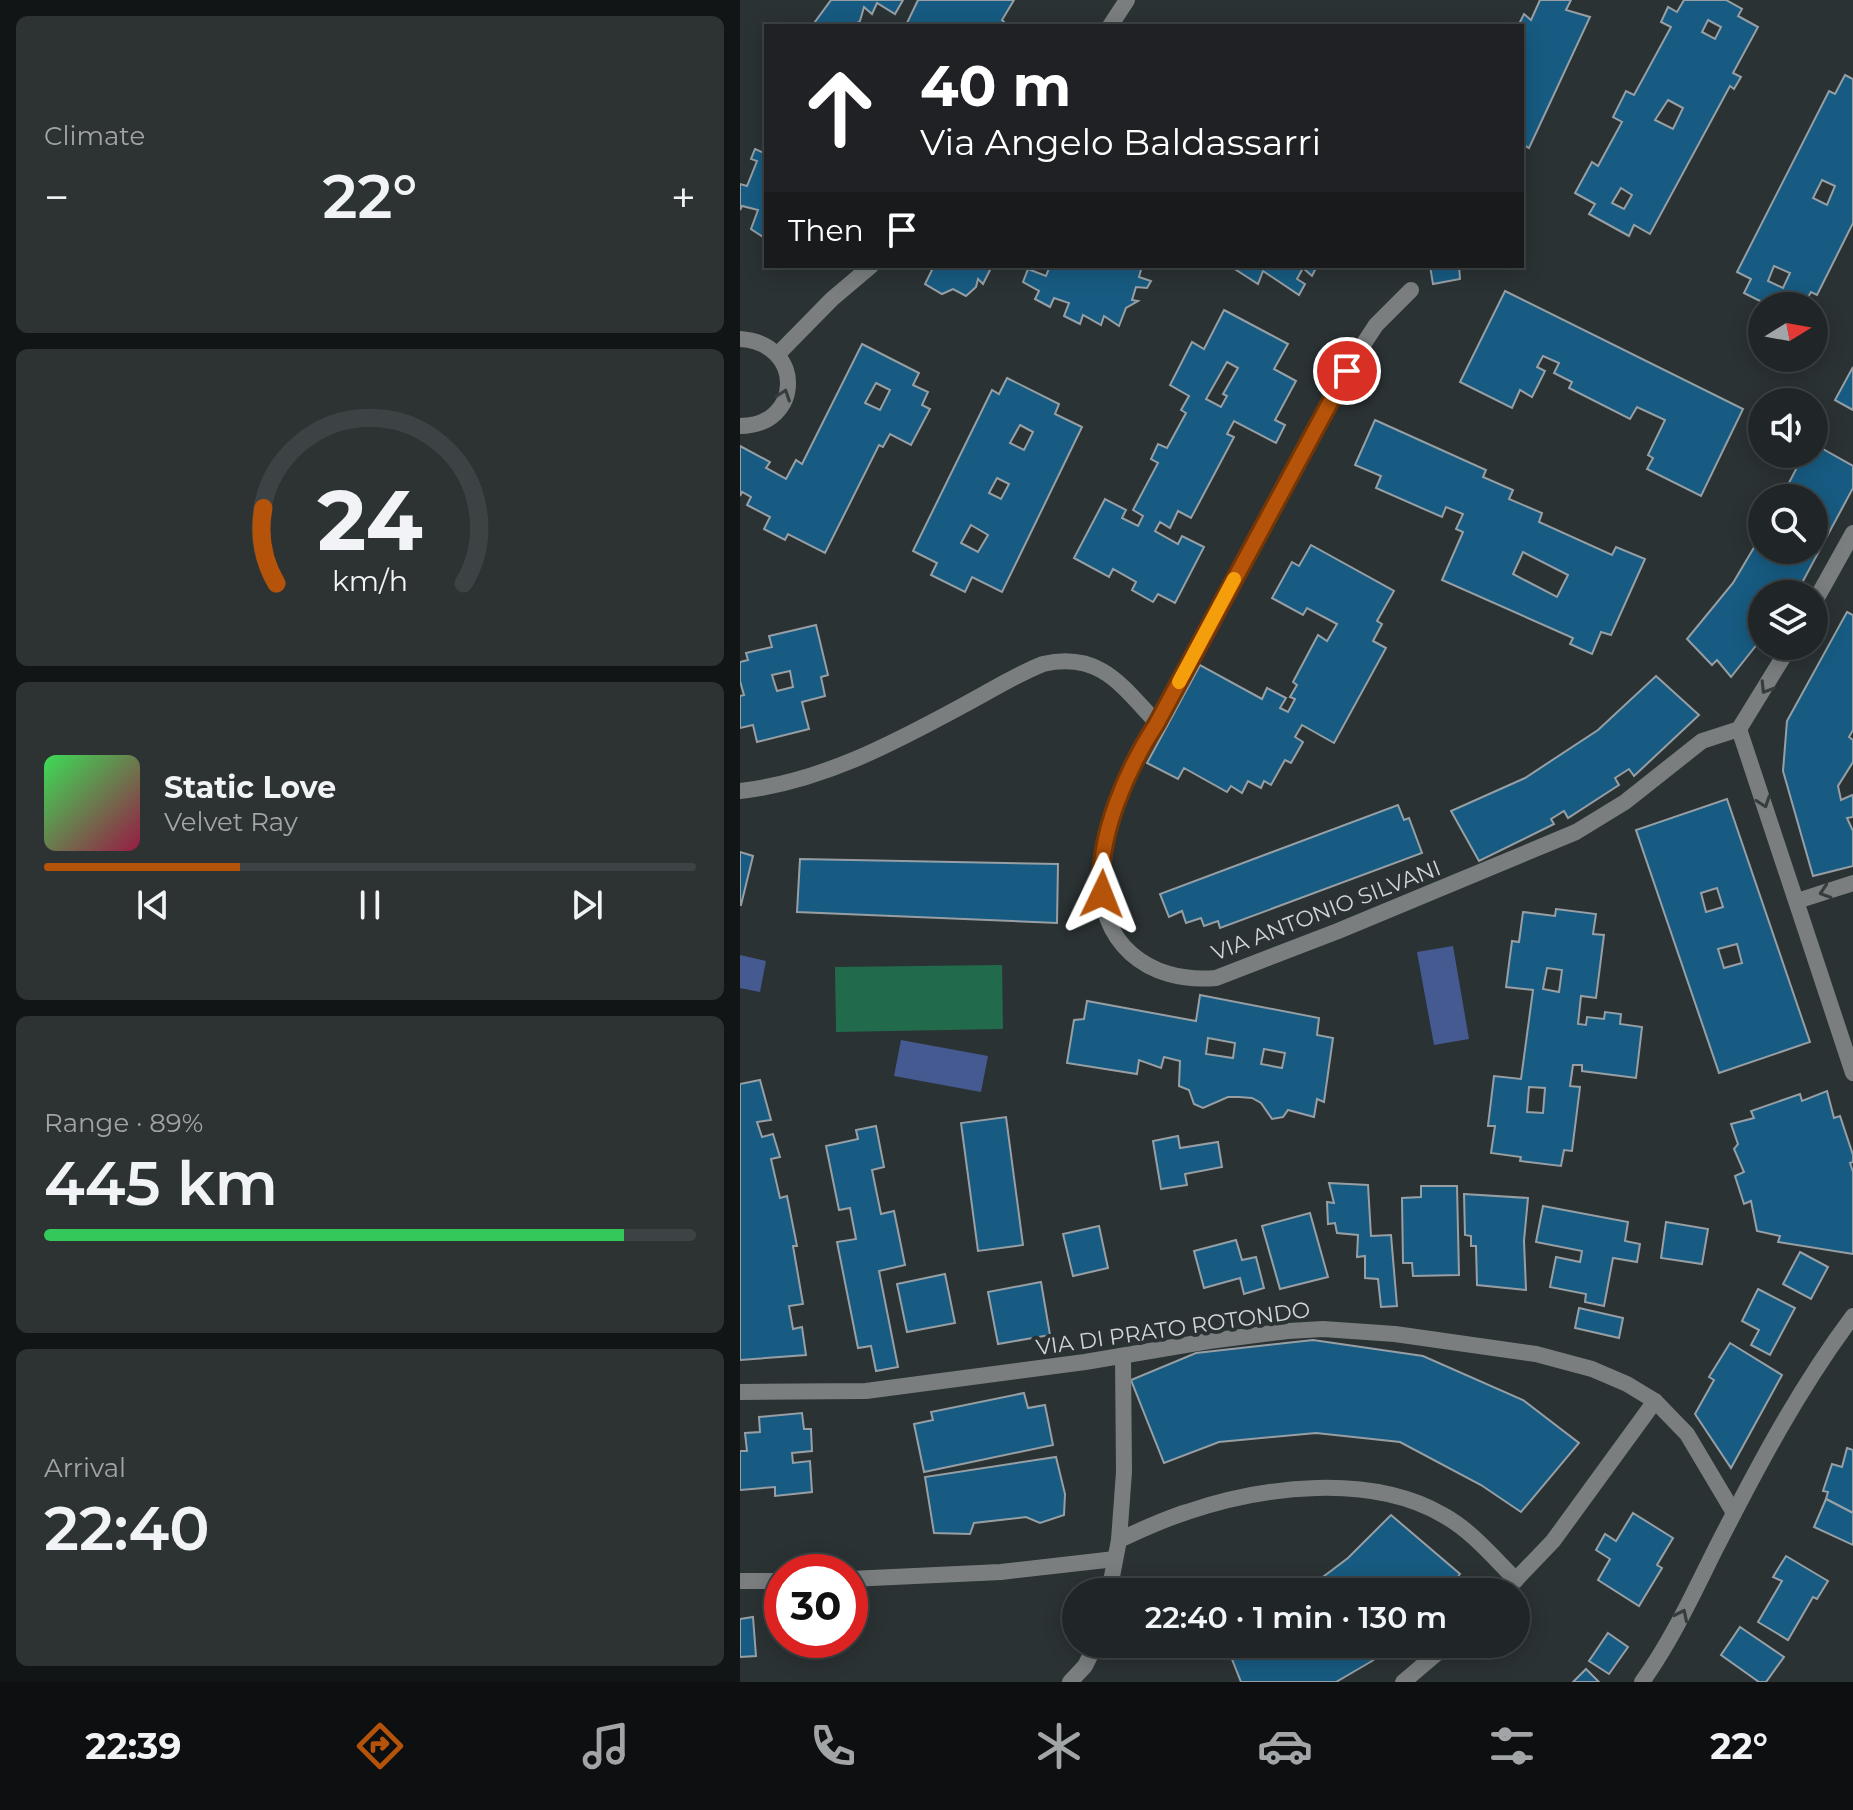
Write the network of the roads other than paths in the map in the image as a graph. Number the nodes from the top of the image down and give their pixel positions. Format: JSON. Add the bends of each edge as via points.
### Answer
{"nodes":[{"id":1,"x":1127,"y":0,"type":"edge"},
{"id":2,"x":1111,"y":24,"type":"edge"},
{"id":3,"x":869,"y":268,"type":"edge"},
{"id":4,"x":1411,"y":290,"type":"dead end"},
{"id":5,"x":740,"y":339,"type":"edge"},
{"id":6,"x":778,"y":354,"type":"junction"},
{"id":7,"x":740,"y":426,"type":"edge"},
{"id":8,"x":1853,"y":533,"type":"edge"},
{"id":9,"x":1827,"y":580,"type":"edge"},
{"id":10,"x":1781,"y":660,"type":"edge"},
{"id":11,"x":1157,"y":723,"type":"junction"},
{"id":12,"x":1739,"y":729,"type":"junction"},
{"id":13,"x":740,"y":791,"type":"edge"},
{"id":14,"x":1853,"y":883,"type":"edge"},
{"id":15,"x":1797,"y":901,"type":"junction"},
{"id":16,"x":1853,"y":1073,"type":"edge"},
{"id":17,"x":1853,"y":1316,"type":"edge"},
{"id":18,"x":1123,"y":1356,"type":"junction"},
{"id":19,"x":740,"y":1392,"type":"edge"},
{"id":20,"x":1655,"y":1401,"type":"junction"},
{"id":21,"x":1734,"y":1513,"type":"junction"},
{"id":22,"x":1119,"y":1540,"type":"junction"},
{"id":23,"x":1115,"y":1559,"type":"junction"},
{"id":24,"x":868,"y":1578,"type":"edge"},
{"id":25,"x":1112,"y":1578,"type":"edge"},
{"id":26,"x":1504,"y":1578,"type":"edge"},
{"id":27,"x":1517,"y":1578,"type":"edge"},
{"id":28,"x":740,"y":1581,"type":"edge"},
{"id":29,"x":764,"y":1581,"type":"edge"},
{"id":30,"x":1089,"y":1658,"type":"edge"},
{"id":31,"x":1431,"y":1658,"type":"edge"},
{"id":32,"x":1070,"y":1682,"type":"edge"},
{"id":33,"x":1403,"y":1682,"type":"edge"},
{"id":34,"x":1642,"y":1682,"type":"edge"}],
"edges":[{"from":1,"to":2,"type":"street"},
{"from":3,"to":6,"type":"street"},
{"from":4,"to":11,"type":"street","name":"VIA ANTONIO SILVANI","via":[[1376,325],[1353,360]]},
{"from":5,"to":6,"type":"street","via":[[767,344]]},
{"from":7,"to":6,"type":"street","one_way":true,"via":[[769,418],[787,395],[789,381]]},
{"from":8,"to":9,"type":"street"},
{"from":10,"to":12,"type":"street","one_way":true},
{"from":11,"to":12,"type":"street","name":"VIA ANTONIO SILVANI","via":[[1137,754],[1120,797],[1103,851],[1102,894],[1115,933],[1134,958],[1160,973],[1194,979],[1248,967],[1576,832],[1625,802],[1702,741]]},
{"from":11,"to":13,"type":"street","via":[[1101,669],[1082,661],[1053,661],[856,759]]},
{"from":12,"to":15,"type":"street","one_way":true},
{"from":14,"to":15,"type":"street","one_way":true},
{"from":15,"to":16,"type":"street"},
{"from":17,"to":21,"type":"street","via":[[1804,1386]]},
{"from":18,"to":19,"type":"street","name":"VIA DI PRATO ROTONDO","via":[[866,1391]]},
{"from":18,"to":20,"type":"street","name":"VIA DI PRATO ROTONDO","via":[[1288,1331],[1385,1333],[1572,1363],[1611,1376]]},
{"from":18,"to":22,"type":"street"},
{"from":20,"to":21,"type":"street","name":"VIA DI PRATO ROTONDO","via":[[1696,1447]]},
{"from":20,"to":27,"type":"street","via":[[1571,1519]]},
{"from":34,"to":21,"type":"street","one_way":true,"via":[[1676,1629]]},
{"from":22,"to":23,"type":"street"},
{"from":22,"to":26,"type":"street","via":[[1237,1498],[1295,1489],[1367,1491],[1442,1514],[1470,1533]]},
{"from":23,"to":24,"type":"street","via":[[1001,1572]]},
{"from":23,"to":25,"type":"street"},
{"from":28,"to":29,"type":"street"},
{"from":30,"to":32,"type":"street"},
{"from":31,"to":33,"type":"street"}]}
